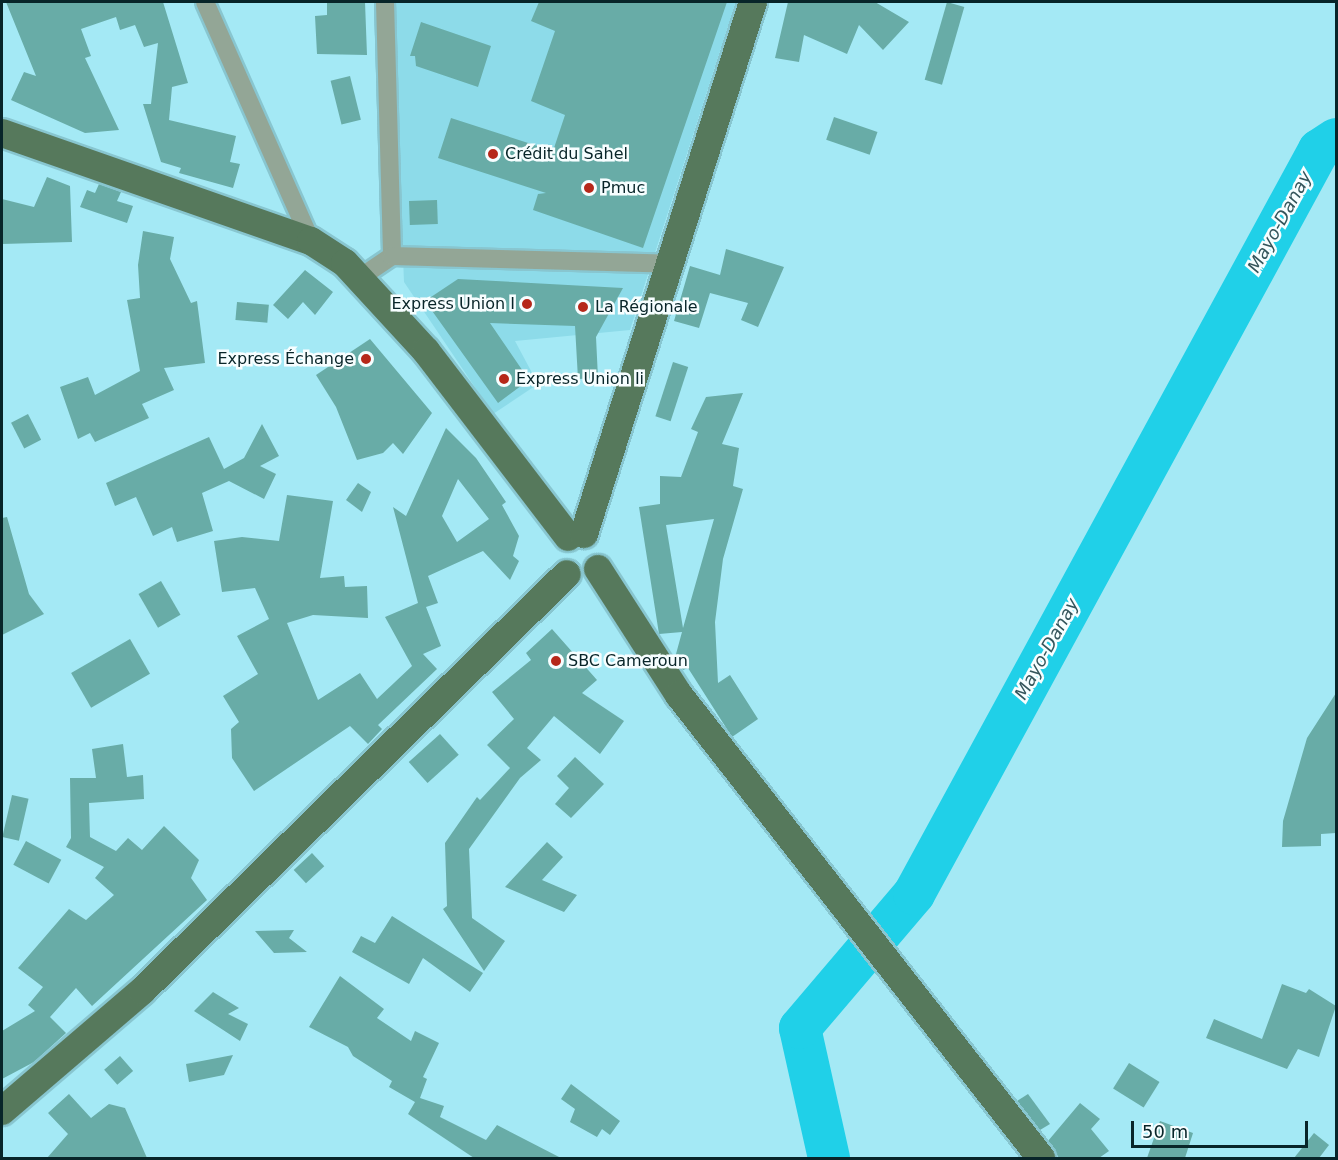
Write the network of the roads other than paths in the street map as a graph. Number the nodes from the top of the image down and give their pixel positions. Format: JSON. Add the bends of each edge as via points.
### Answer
{"nodes":[{"id":1,"x":205,"y":2,"type":"edge"},
{"id":2,"x":384,"y":2,"type":"edge"},
{"id":3,"x":753,"y":2,"type":"edge"},
{"id":4,"x":2,"y":133,"type":"edge"},
{"id":5,"x":311,"y":241,"type":"junction"},
{"id":6,"x":392,"y":256,"type":"junction"},
{"id":7,"x":671,"y":264,"type":"junction"},
{"id":8,"x":361,"y":277,"type":"junction"},
{"id":9,"x":576,"y":535,"type":"junction"},
{"id":10,"x":598,"y":569,"type":"junction"},
{"id":11,"x":567,"y":574,"type":"junction"},
{"id":12,"x":2,"y":1111,"type":"edge"},
{"id":13,"x":1041,"y":1158,"type":"edge"}],
"edges":[{"from":1,"to":5,"type":"street"},
{"from":2,"to":6,"type":"street"},
{"from":3,"to":7,"type":"main road"},
{"from":4,"to":5,"type":"main road"},
{"from":5,"to":8,"type":"main road"},
{"from":6,"to":7,"type":"street"},
{"from":6,"to":8,"type":"street"},
{"from":7,"to":9,"type":"main road"},
{"from":8,"to":9,"type":"main road"},
{"from":9,"to":10,"type":"main road","via":[[598,544]]},
{"from":9,"to":11,"type":"main road","via":[[558,551]]},
{"from":10,"to":11,"type":"main road","via":[[583,578]]},
{"from":10,"to":13,"type":"main road","via":[[679,695]]},
{"from":11,"to":12,"type":"main road","via":[[142,991]]}]}
